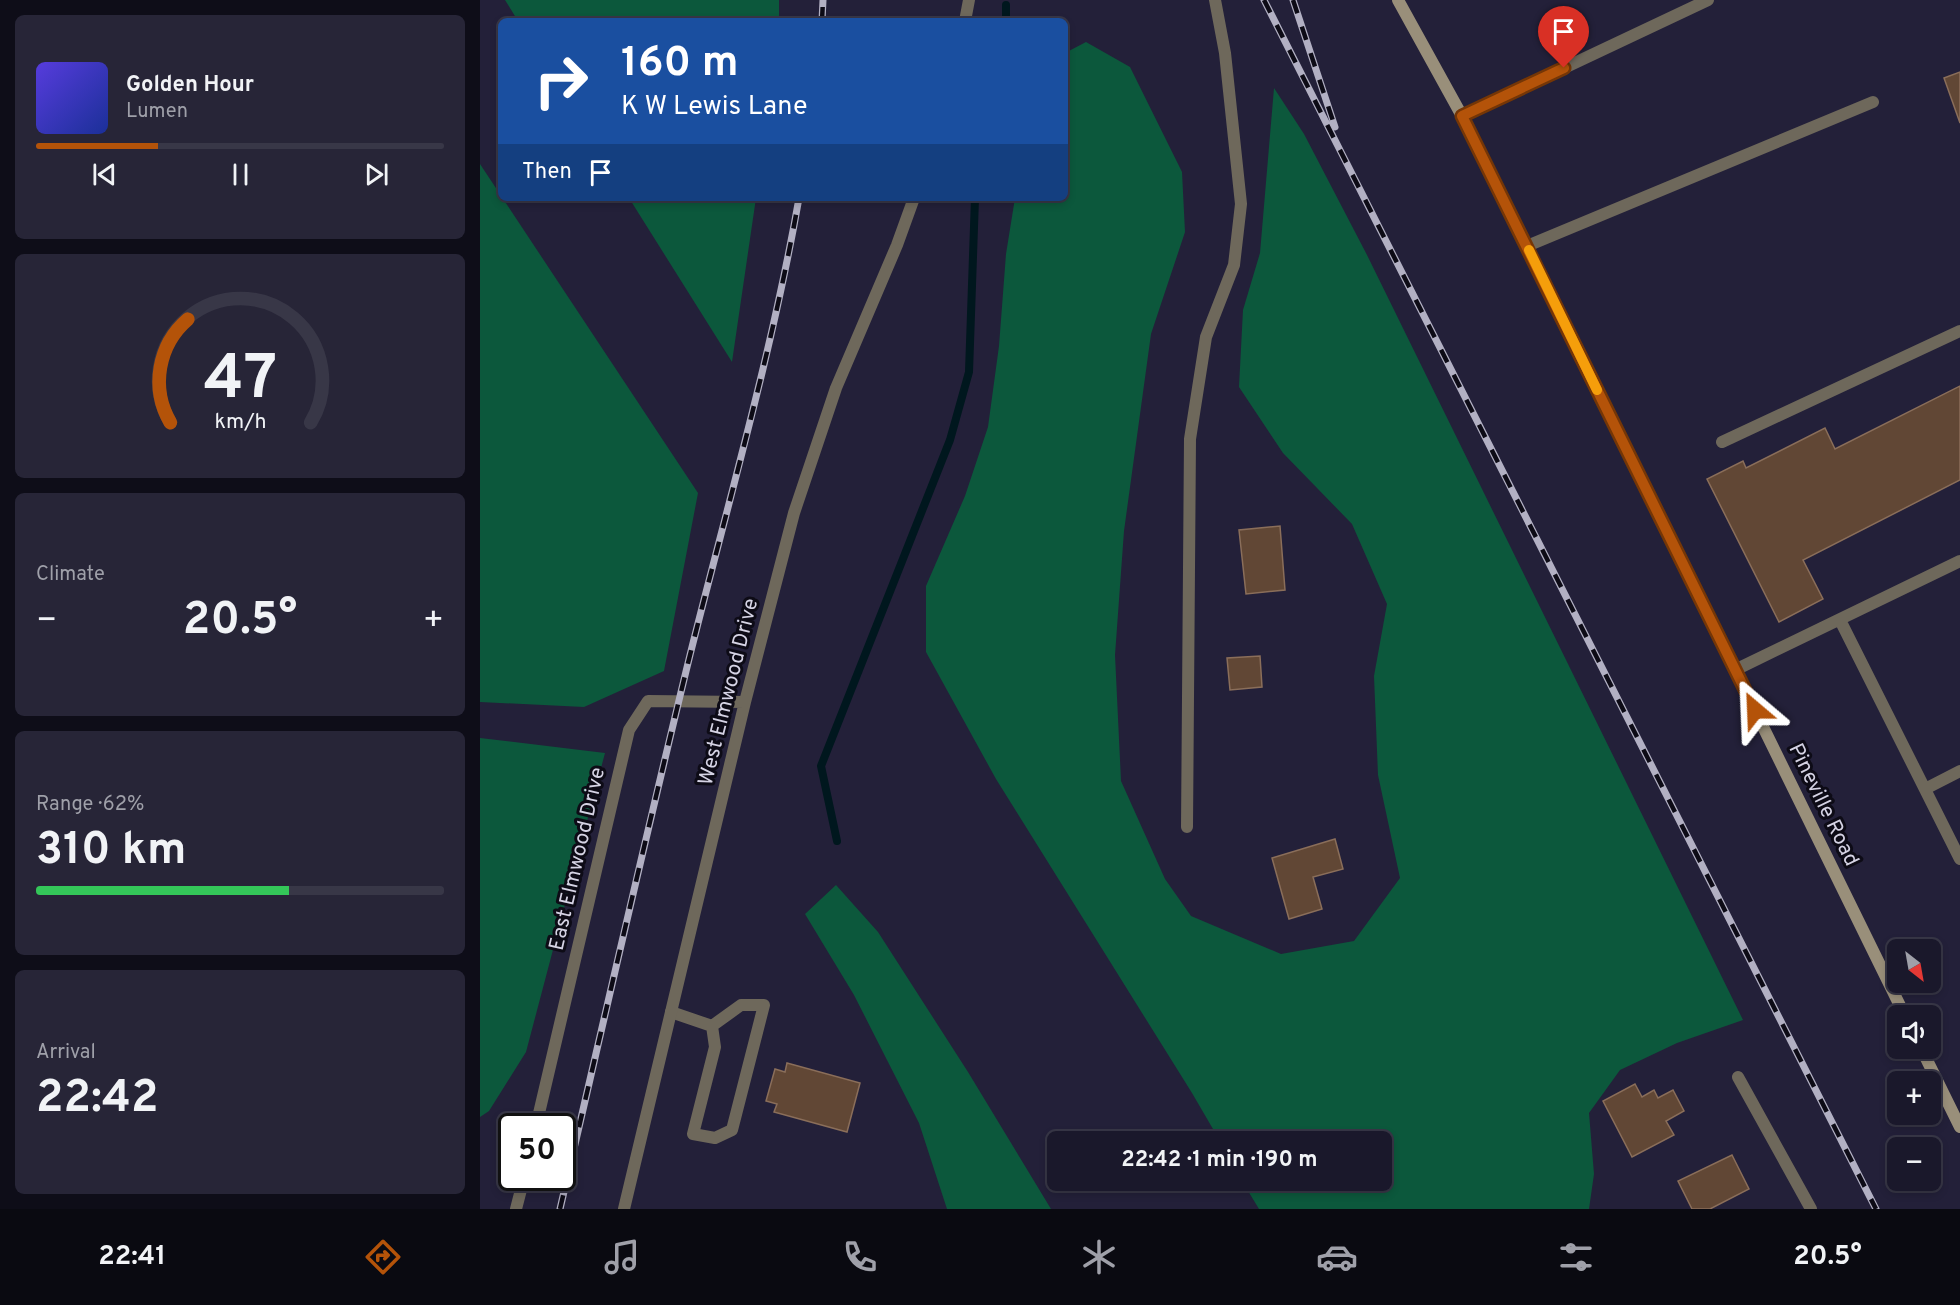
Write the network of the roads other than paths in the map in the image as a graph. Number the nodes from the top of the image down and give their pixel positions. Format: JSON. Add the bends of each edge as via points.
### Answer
{"nodes":[{"id":1,"x":969,"y":0,"type":"edge"},
{"id":2,"x":1215,"y":0,"type":"edge"},
{"id":3,"x":1398,"y":0,"type":"edge"},
{"id":4,"x":1708,"y":0,"type":"edge"},
{"id":5,"x":966,"y":18,"type":"edge"},
{"id":6,"x":1873,"y":102,"type":"dead end"},
{"id":7,"x":1462,"y":116,"type":"junction"},
{"id":8,"x":913,"y":201,"type":"edge"},
{"id":9,"x":1527,"y":246,"type":"junction"},
{"id":10,"x":1960,"y":331,"type":"edge"},
{"id":11,"x":1722,"y":442,"type":"dead end"},
{"id":12,"x":1960,"y":561,"type":"edge"},
{"id":13,"x":1840,"y":620,"type":"junction"},
{"id":14,"x":1735,"y":670,"type":"junction"},
{"id":15,"x":745,"y":702,"type":"junction"},
{"id":16,"x":1960,"y":771,"type":"edge"},
{"id":17,"x":1925,"y":789,"type":"junction"},
{"id":18,"x":1187,"y":826,"type":"dead end"},
{"id":19,"x":1960,"y":859,"type":"edge"},
{"id":20,"x":1900,"y":1005,"type":"edge"},
{"id":21,"x":671,"y":1012,"type":"junction"},
{"id":22,"x":712,"y":1026,"type":"junction"},
{"id":23,"x":1926,"y":1059,"type":"edge"},
{"id":24,"x":1738,"y":1077,"type":"dead end"},
{"id":25,"x":539,"y":1113,"type":"edge"},
{"id":26,"x":1960,"y":1127,"type":"edge"},
{"id":27,"x":521,"y":1191,"type":"edge"},
{"id":28,"x":516,"y":1209,"type":"edge"},
{"id":29,"x":624,"y":1209,"type":"edge"},
{"id":30,"x":1811,"y":1209,"type":"edge"}],
"edges":[{"from":1,"to":5,"type":"street"},
{"from":2,"to":18,"type":"street","via":[[1225,53],[1241,204],[1234,265],[1206,337],[1190,439]]},
{"from":3,"to":7,"type":"main road","name":"Pineville Road"},
{"from":4,"to":7,"type":"street"},
{"from":6,"to":9,"type":"street"},
{"from":7,"to":9,"type":"main road","name":"Pineville Road"},
{"from":8,"to":15,"type":"street","name":"West Elmwood Drive","via":[[824,422],[794,513]]},
{"from":9,"to":14,"type":"main road","name":"Pineville Road"},
{"from":10,"to":11,"type":"street"},
{"from":12,"to":13,"type":"street"},
{"from":13,"to":14,"type":"street"},
{"from":13,"to":17,"type":"street"},
{"from":14,"to":20,"type":"main road","name":"Pineville Road"},
{"from":15,"to":21,"type":"street","name":"West Elmwood Drive"},
{"from":15,"to":25,"type":"street","name":"East Elmwood Drive","via":[[648,701],[629,730]]},
{"from":16,"to":17,"type":"street"},
{"from":17,"to":19,"type":"street"},
{"from":21,"to":22,"type":"street"},
{"from":21,"to":29,"type":"street","name":"West Elmwood Drive"},
{"from":22,"to":22,"type":"street","via":[[741,1005],[764,1005],[732,1130],[715,1138],[693,1134],[715,1047]]},
{"from":23,"to":26,"type":"main road"},
{"from":24,"to":30,"type":"street"},
{"from":27,"to":28,"type":"street"}]}
